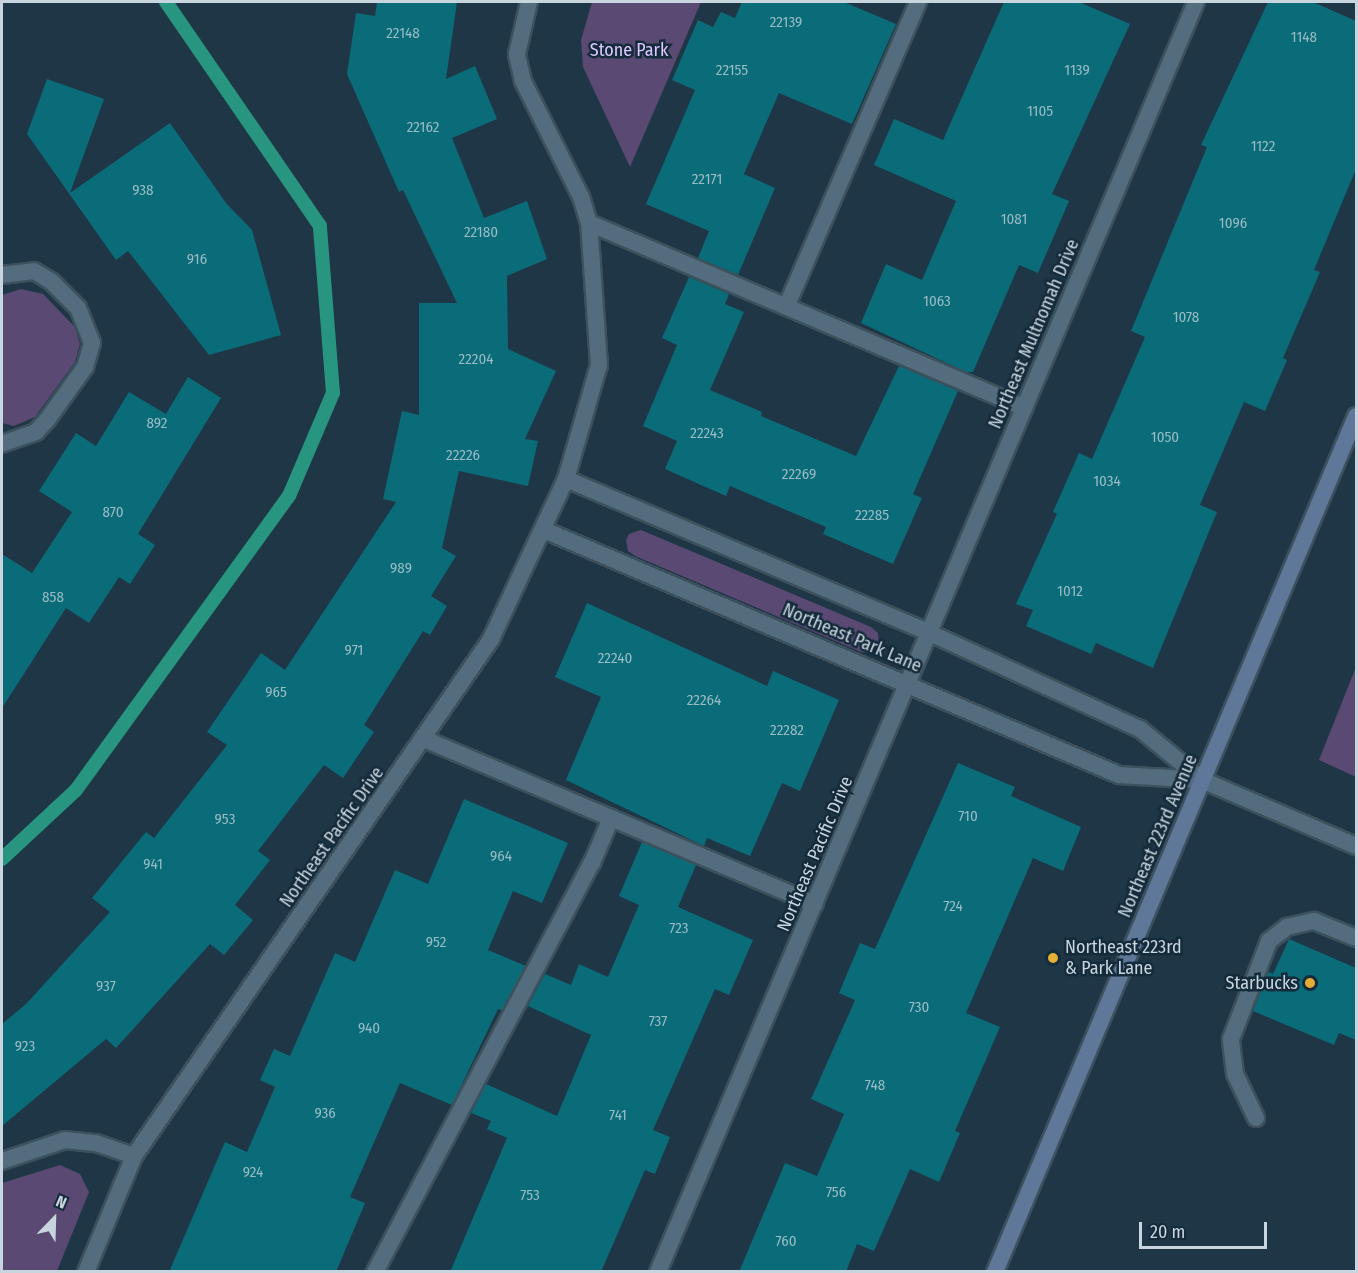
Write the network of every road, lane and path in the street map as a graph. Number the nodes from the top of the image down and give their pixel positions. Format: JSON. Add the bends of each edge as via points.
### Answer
{"nodes":[{"id":1,"x":529,"y":2,"type":"edge"},
{"id":2,"x":918,"y":2,"type":"edge"},
{"id":3,"x":1196,"y":2,"type":"edge"},
{"id":4,"x":588,"y":223,"type":"junction"},
{"id":5,"x":2,"y":275,"type":"edge"},
{"id":6,"x":787,"y":305,"type":"junction"},
{"id":7,"x":1024,"y":408,"type":"junction"},
{"id":8,"x":1356,"y":416,"type":"edge"},
{"id":9,"x":2,"y":444,"type":"edge"},
{"id":10,"x":566,"y":478,"type":"junction"},
{"id":11,"x":544,"y":530,"type":"junction"},
{"id":12,"x":930,"y":633,"type":"junction"},
{"id":13,"x":910,"y":683,"type":"junction"},
{"id":14,"x":424,"y":739,"type":"junction"},
{"id":15,"x":1202,"y":780,"type":"junction"},
{"id":16,"x":611,"y":818,"type":"junction"},
{"id":17,"x":1356,"y":846,"type":"edge"},
{"id":18,"x":815,"y":904,"type":"junction"},
{"id":19,"x":1356,"y":938,"type":"edge"},
{"id":20,"x":1256,"y":1118,"type":"dead end"},
{"id":21,"x":134,"y":1155,"type":"junction"},
{"id":22,"x":2,"y":1161,"type":"edge"},
{"id":23,"x":86,"y":1272,"type":"edge"},
{"id":24,"x":375,"y":1272,"type":"edge"},
{"id":25,"x":658,"y":1272,"type":"edge"},
{"id":26,"x":995,"y":1272,"type":"edge"}],
"edges":[{"from":1,"to":4,"type":"street","via":[[517,54],[523,81],[581,198]]},
{"from":2,"to":6,"type":"street"},
{"from":3,"to":7,"type":"street","name":"Northeast Multnomah Drive"},
{"from":4,"to":6,"type":"street"},
{"from":4,"to":10,"type":"street","via":[[599,366]]},
{"from":5,"to":9,"type":"street","via":[[34,272],[52,282],[78,308],[92,343],[85,367],[47,420],[36,432]]},
{"from":6,"to":7,"type":"street"},
{"from":7,"to":12,"type":"street","name":"Northeast Multnomah Drive"},
{"from":8,"to":15,"type":"main road","name":"Northeast 223rd Avenue"},
{"from":10,"to":11,"type":"street"},
{"from":10,"to":12,"type":"street","name":"Northeast Park Lane"},
{"from":11,"to":13,"type":"street","name":"Northeast Park Lane"},
{"from":11,"to":14,"type":"street","name":"Northeast Pacific Drive","via":[[491,639]]},
{"from":12,"to":13,"type":"street","name":"Northeast Multnomah Drive"},
{"from":12,"to":15,"type":"street","name":"Northeast Park Lane","via":[[1140,729]]},
{"from":13,"to":15,"type":"street","name":"Northeast Park Lane","via":[[1119,775]]},
{"from":13,"to":18,"type":"street","name":"Northeast Pacific Drive"},
{"from":14,"to":16,"type":"street"},
{"from":14,"to":21,"type":"street","name":"Northeast Pacific Drive"},
{"from":15,"to":17,"type":"street","name":"Northeast Park Lane"},
{"from":15,"to":26,"type":"main road","name":"Northeast 223rd Avenue"},
{"from":16,"to":18,"type":"street"},
{"from":16,"to":24,"type":"street","via":[[592,863]]},
{"from":18,"to":25,"type":"street","name":"Northeast Pacific Drive"},
{"from":19,"to":20,"type":"street","via":[[1314,921],[1287,927],[1269,941],[1231,1039],[1235,1074]]},
{"from":21,"to":22,"type":"street","via":[[96,1143],[65,1140]]},
{"from":21,"to":23,"type":"street","name":"Northeast Pacific Drive"}]}
